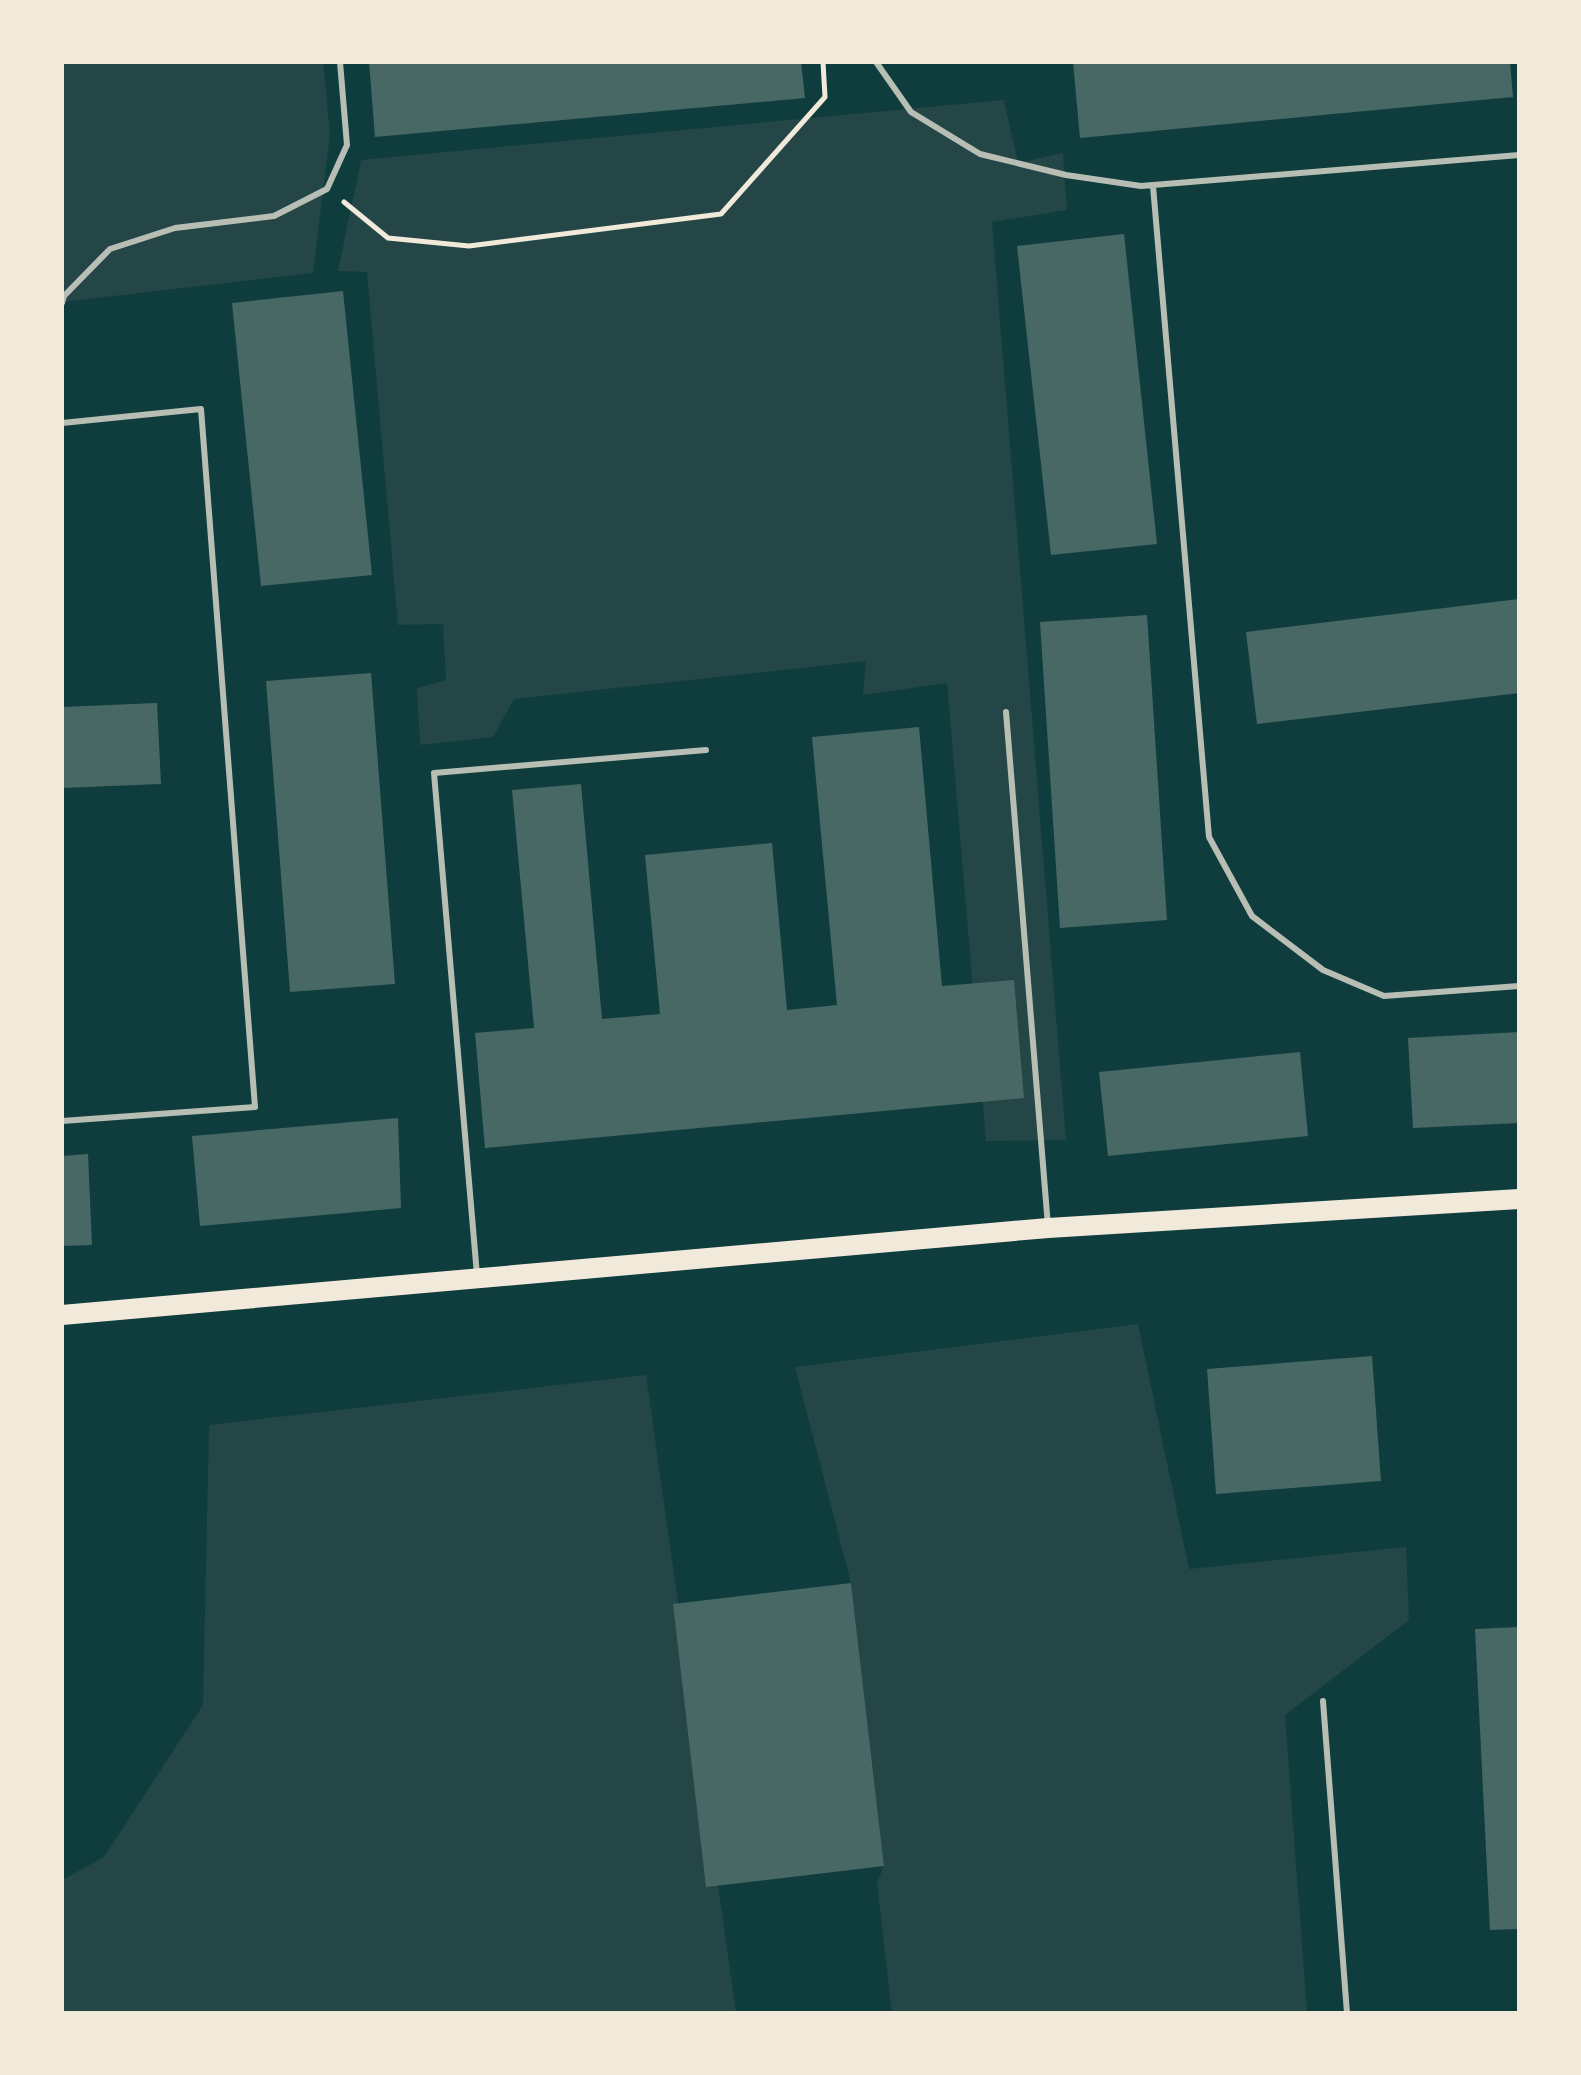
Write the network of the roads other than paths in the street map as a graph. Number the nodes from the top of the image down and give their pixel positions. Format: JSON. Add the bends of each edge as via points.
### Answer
{"nodes":[{"id":1,"x":340,"y":62,"type":"edge"},
{"id":2,"x":876,"y":62,"type":"edge"},
{"id":3,"x":1519,"y":155,"type":"edge"},
{"id":4,"x":1153,"y":186,"type":"junction"},
{"id":5,"x":62,"y":303,"type":"edge"},
{"id":6,"x":62,"y":423,"type":"edge"},
{"id":7,"x":1006,"y":712,"type":"dead end"},
{"id":8,"x":706,"y":750,"type":"dead end"},
{"id":9,"x":1519,"y":986,"type":"edge"},
{"id":10,"x":62,"y":1121,"type":"edge"},
{"id":11,"x":1519,"y":1199,"type":"edge"},
{"id":12,"x":1048,"y":1228,"type":"junction"},
{"id":13,"x":477,"y":1279,"type":"junction"},
{"id":14,"x":62,"y":1315,"type":"edge"},
{"id":15,"x":1323,"y":1701,"type":"dead end"},
{"id":16,"x":1347,"y":2013,"type":"edge"}],
"edges":[{"from":1,"to":5,"type":"lane","via":[[347,145],[327,189],[274,216],[175,228],[110,249]]},
{"from":2,"to":4,"type":"lane","via":[[911,112],[980,154],[1066,175]]},
{"from":3,"to":4,"type":"lane"},
{"from":4,"to":9,"type":"lane","via":[[1209,837],[1252,916],[1323,970],[1384,996]]},
{"from":6,"to":10,"type":"lane","via":[[201,409],[255,1107]]},
{"from":7,"to":12,"type":"lane"},
{"from":8,"to":13,"type":"lane","via":[[434,773]]},
{"from":11,"to":12,"type":"main road"},
{"from":12,"to":13,"type":"main road"},
{"from":13,"to":14,"type":"main road"},
{"from":15,"to":16,"type":"lane"}]}
